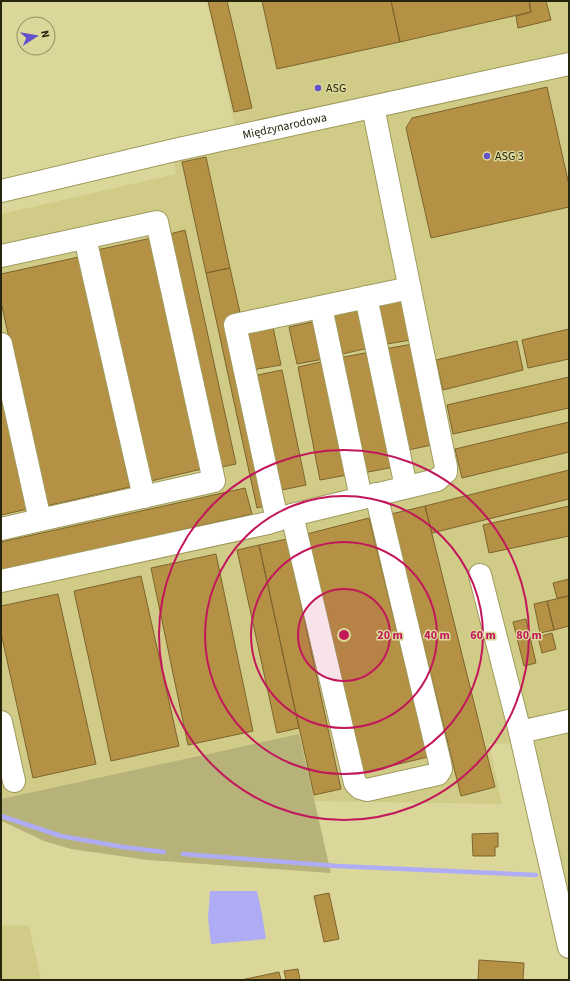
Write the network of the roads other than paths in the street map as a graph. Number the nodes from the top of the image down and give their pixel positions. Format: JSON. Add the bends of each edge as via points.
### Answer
{"nodes":[{"id":1,"x":569,"y":64,"type":"edge"},
{"id":2,"x":373,"y":107,"type":"junction"},
{"id":3,"x":1,"y":191,"type":"edge"},
{"id":4,"x":85,"y":238,"type":"junction"},
{"id":5,"x":1,"y":256,"type":"edge"},
{"id":6,"x":410,"y":288,"type":"junction"},
{"id":7,"x":366,"y":297,"type":"junction"},
{"id":8,"x":321,"y":307,"type":"junction"},
{"id":9,"x":1,"y":344,"type":"edge"},
{"id":10,"x":406,"y":487,"type":"junction"},
{"id":11,"x":368,"y":496,"type":"junction"},
{"id":12,"x":144,"y":497,"type":"junction"},
{"id":13,"x":284,"y":517,"type":"junction"},
{"id":14,"x":40,"y":520,"type":"junction"},
{"id":15,"x":1,"y":529,"type":"edge"},
{"id":16,"x":480,"y":575,"type":"dead end"},
{"id":17,"x":1,"y":581,"type":"edge"},
{"id":18,"x":569,"y":721,"type":"edge"},
{"id":19,"x":1,"y":722,"type":"edge"},
{"id":20,"x":520,"y":732,"type":"junction"},
{"id":21,"x":14,"y":781,"type":"dead end"},
{"id":22,"x":569,"y":947,"type":"edge"}],
"edges":[{"from":1,"to":2,"type":"street","name":"Międzynarodowa"},
{"from":2,"to":3,"type":"street","name":"Międzynarodowa"},
{"from":2,"to":6,"type":"street"},
{"from":4,"to":5,"type":"street"},
{"from":4,"to":12,"type":"street"},
{"from":4,"to":12,"type":"street","via":[[157,222],[214,481]]},
{"from":6,"to":7,"type":"street"},
{"from":6,"to":10,"type":"street","via":[[446,472],[437,480]]},
{"from":7,"to":8,"type":"street"},
{"from":7,"to":10,"type":"street"},
{"from":8,"to":11,"type":"street"},
{"from":8,"to":13,"type":"street","via":[[235,325]]},
{"from":9,"to":14,"type":"street"},
{"from":10,"to":11,"type":"street"},
{"from":11,"to":13,"type":"street"},
{"from":11,"to":13,"type":"street","via":[[440,763],[441,769],[438,774],[367,790],[355,783]]},
{"from":12,"to":14,"type":"street"},
{"from":13,"to":17,"type":"street","via":[[268,523]]},
{"from":14,"to":15,"type":"street"},
{"from":16,"to":20,"type":"street"},
{"from":18,"to":20,"type":"street"},
{"from":19,"to":21,"type":"street"},
{"from":20,"to":22,"type":"street"}]}
